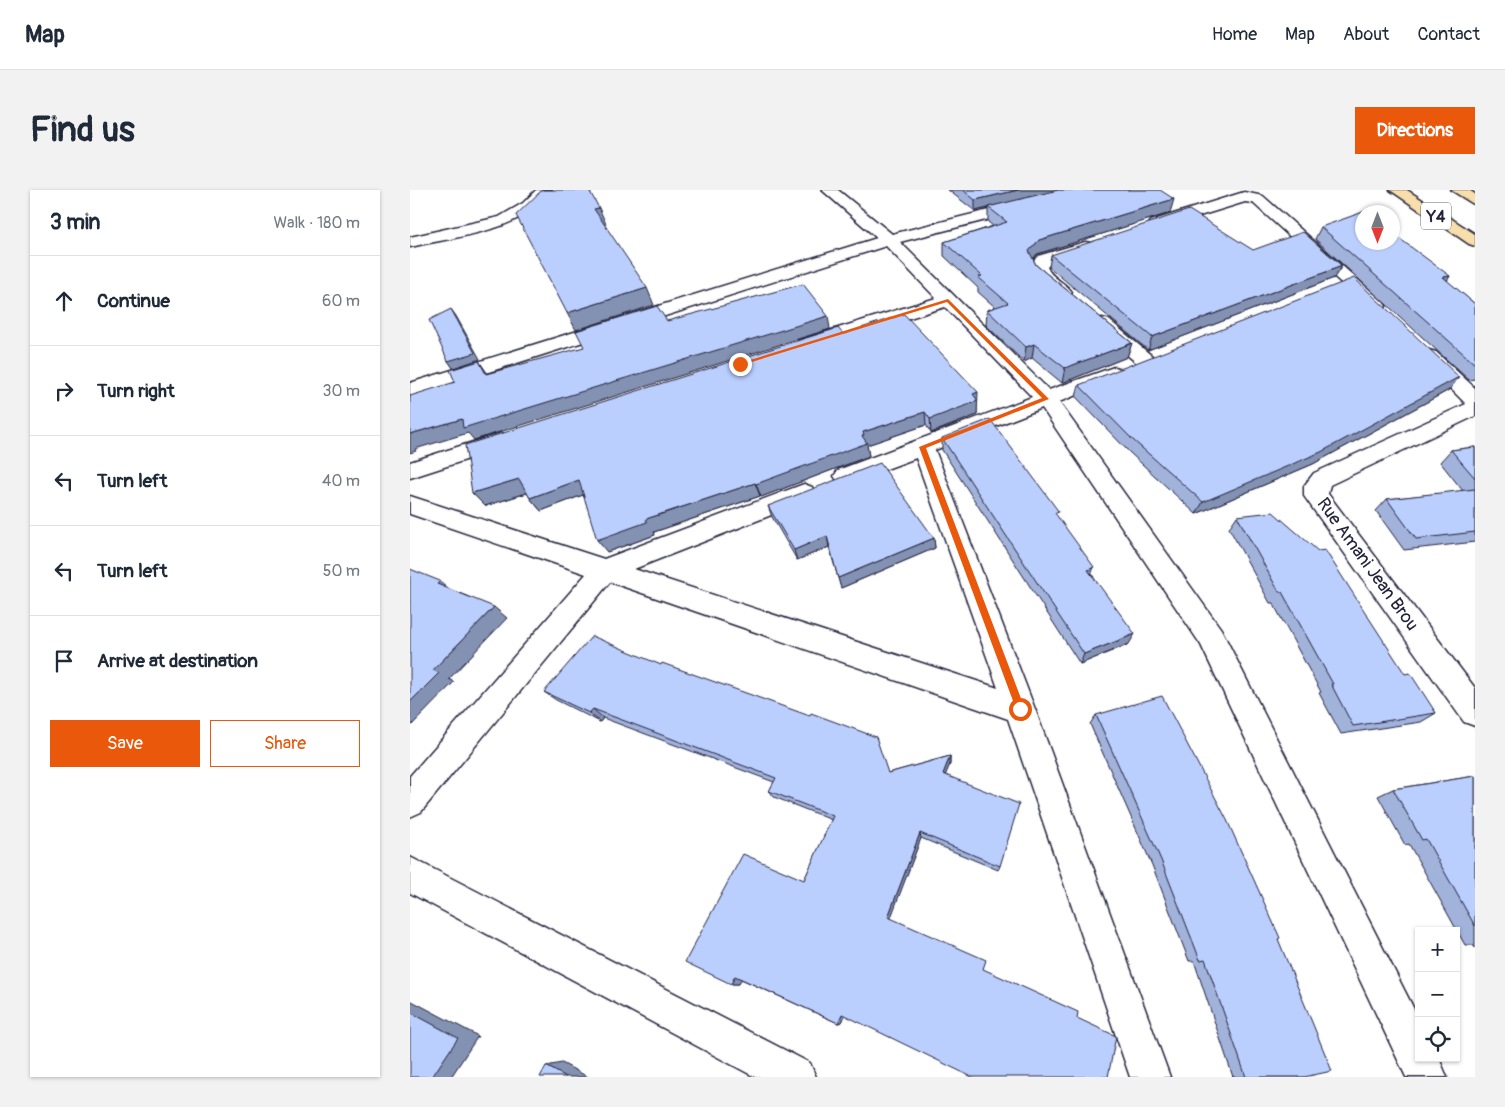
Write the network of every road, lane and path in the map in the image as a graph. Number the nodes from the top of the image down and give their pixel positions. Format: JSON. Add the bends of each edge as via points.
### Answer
{"nodes":[{"id":1,"x":545,"y":190,"type":"edge"},
{"id":2,"x":829,"y":190,"type":"edge"},
{"id":3,"x":1087,"y":190,"type":"edge"},
{"id":4,"x":1397,"y":190,"type":"edge"},
{"id":5,"x":1458,"y":190,"type":"edge"},
{"id":6,"x":1475,"y":200,"type":"edge"},
{"id":7,"x":1140,"y":230,"type":"edge"},
{"id":8,"x":889,"y":240,"type":"junction"},
{"id":9,"x":1475,"y":241,"type":"edge"},
{"id":10,"x":410,"y":242,"type":"edge"},
{"id":11,"x":1101,"y":242,"type":"edge"},
{"id":12,"x":1350,"y":280,"type":"junction"},
{"id":13,"x":1322,"y":291,"type":"edge"},
{"id":14,"x":948,"y":300,"type":"junction"},
{"id":15,"x":1392,"y":320,"type":"edge"},
{"id":16,"x":1420,"y":347,"type":"edge"},
{"id":17,"x":788,"y":349,"type":"edge"},
{"id":18,"x":410,"y":390,"type":"edge"},
{"id":19,"x":1046,"y":399,"type":"junction"},
{"id":20,"x":1475,"y":400,"type":"edge"},
{"id":21,"x":1475,"y":408,"type":"edge"},
{"id":22,"x":523,"y":433,"type":"edge"},
{"id":23,"x":923,"y":447,"type":"junction"},
{"id":24,"x":410,"y":470,"type":"edge"},
{"id":25,"x":410,"y":505,"type":"edge"},
{"id":26,"x":605,"y":570,"type":"junction"},
{"id":27,"x":1020,"y":709,"type":"junction"},
{"id":28,"x":1475,"y":712,"type":"edge"},
{"id":29,"x":410,"y":801,"type":"edge"},
{"id":30,"x":410,"y":874,"type":"edge"},
{"id":31,"x":796,"y":1077,"type":"edge"},
{"id":32,"x":1150,"y":1077,"type":"edge"},
{"id":33,"x":1427,"y":1077,"type":"edge"}],
"edges":[{"from":1,"to":10,"type":"street","via":[[528,206],[504,220]]},
{"from":2,"to":8,"type":"street"},
{"from":3,"to":8,"type":"street"},
{"from":4,"to":9,"type":"highway","number":"Y4"},
{"from":5,"to":6,"type":"highway","number":"Y4"},
{"from":7,"to":12,"type":"street","via":[[1252,197]]},
{"from":8,"to":14,"type":"street"},
{"from":8,"to":18,"type":"street"},
{"from":11,"to":19,"type":"street","via":[[1044,260],[1038,266],[1041,274],[1082,308],[1155,356]]},
{"from":12,"to":13,"type":"street"},
{"from":12,"to":15,"type":"street"},
{"from":14,"to":17,"type":"street"},
{"from":14,"to":19,"type":"street"},
{"from":16,"to":20,"type":"street"},
{"from":19,"to":23,"type":"street"},
{"from":19,"to":33,"type":"street","via":[[1211,637]]},
{"from":21,"to":28,"type":"street","name":"Rue Amani Jean Brou","via":[[1322,480],[1316,486],[1316,496]]},
{"from":22,"to":24,"type":"street"},
{"from":23,"to":26,"type":"street"},
{"from":23,"to":27,"type":"street"},
{"from":25,"to":26,"type":"street"},
{"from":26,"to":27,"type":"street"},
{"from":26,"to":29,"type":"street"},
{"from":27,"to":32,"type":"street"},
{"from":30,"to":31,"type":"street"}]}
